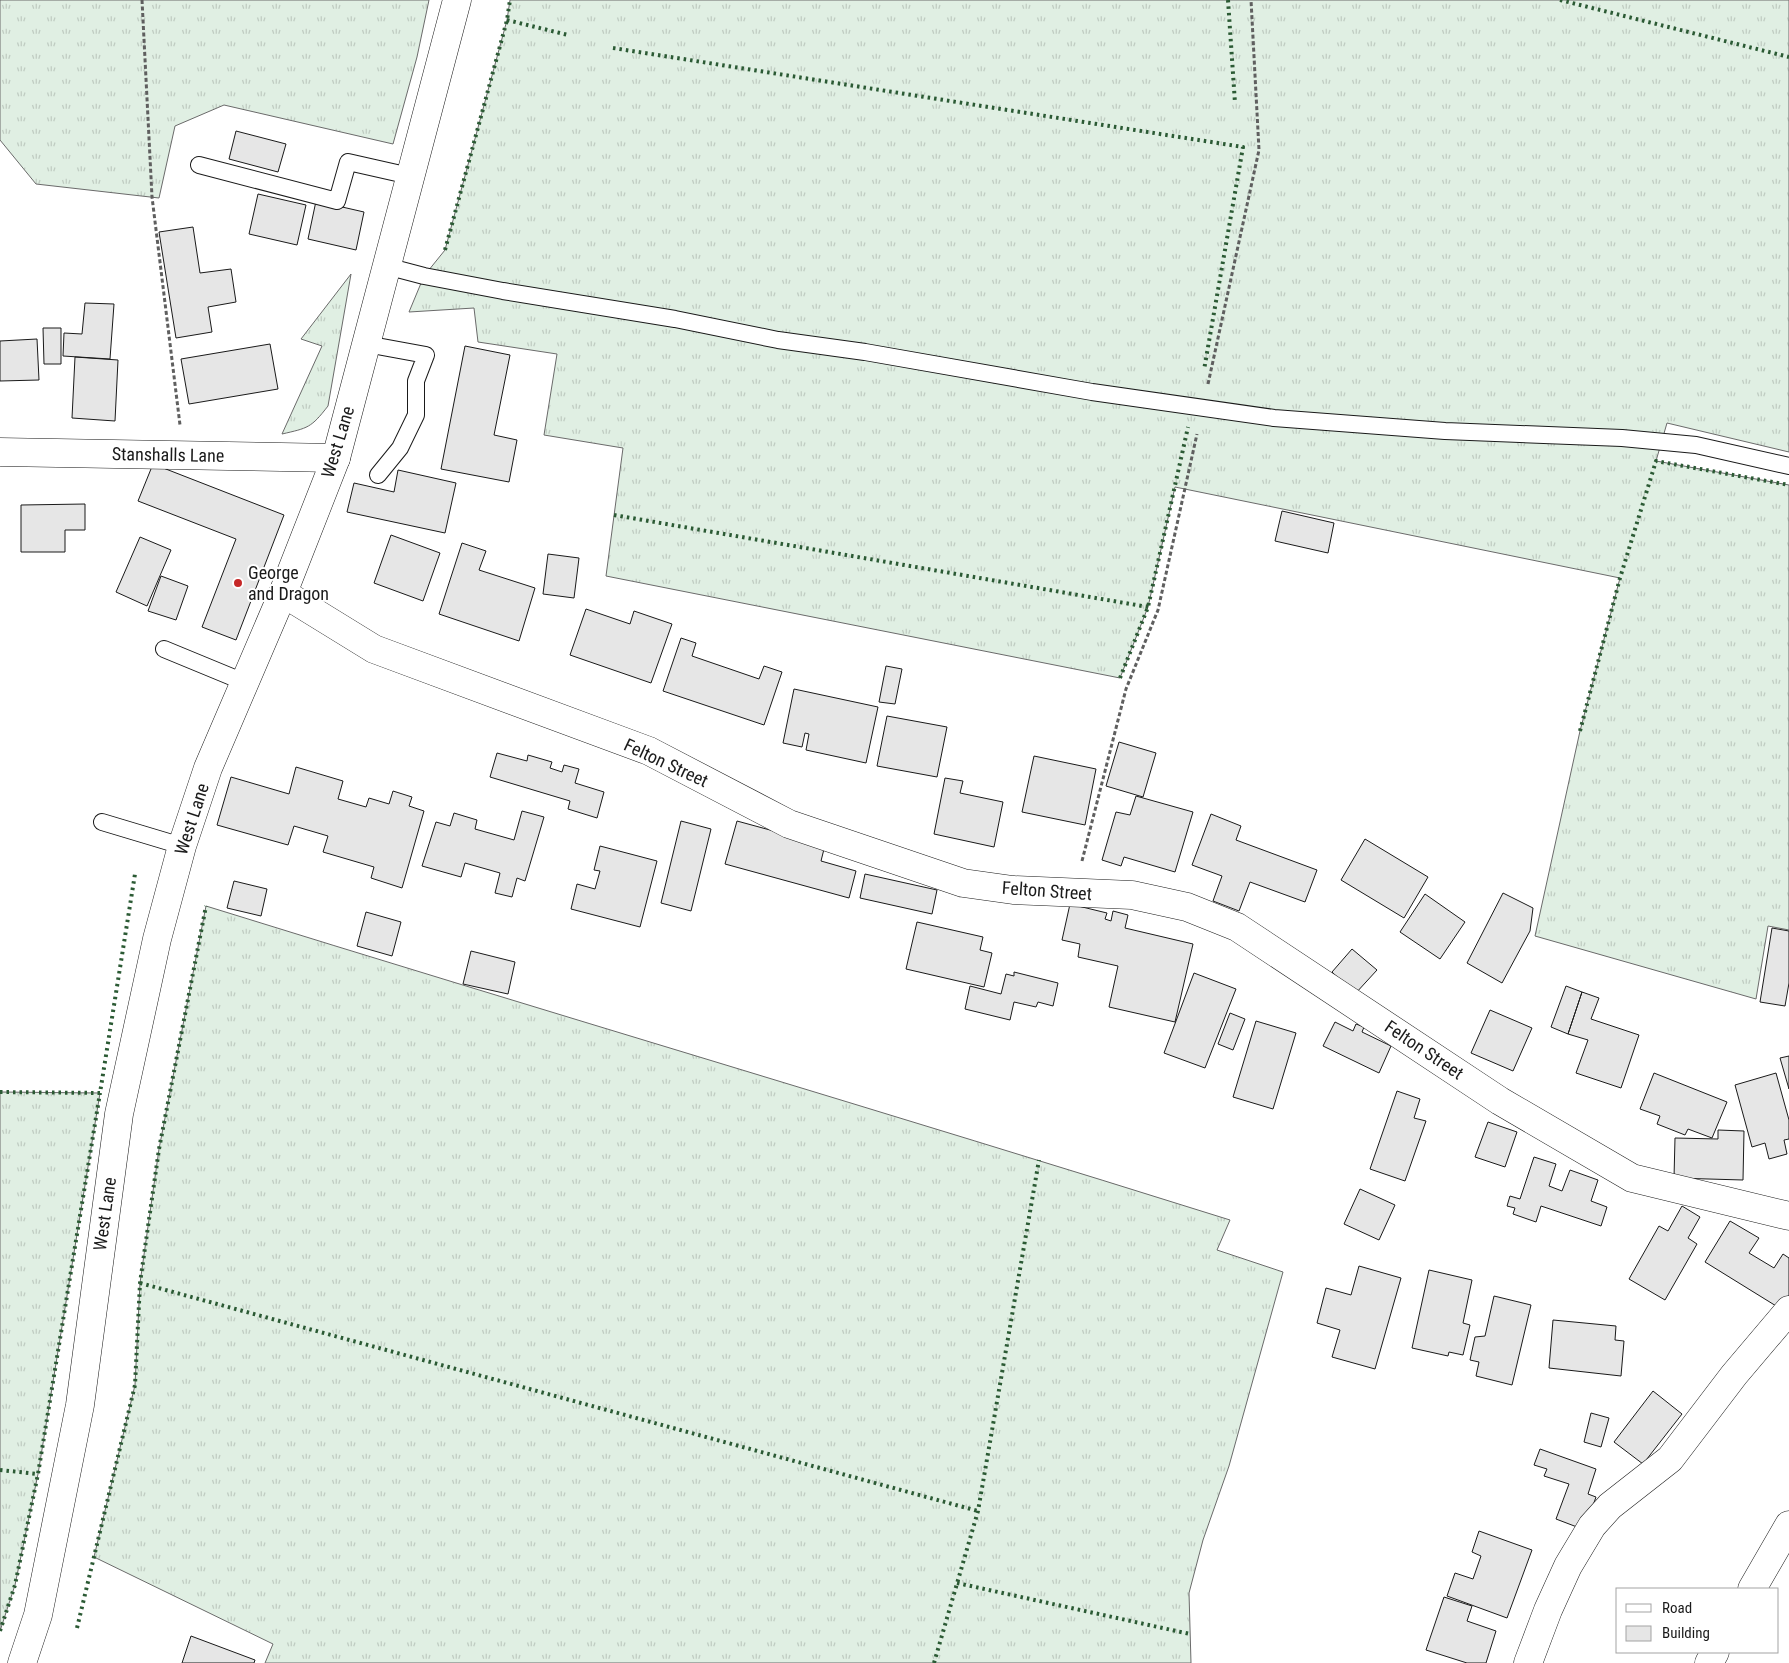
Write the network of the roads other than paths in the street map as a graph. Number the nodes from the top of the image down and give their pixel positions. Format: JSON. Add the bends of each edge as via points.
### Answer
{"nodes":[{"id":1,"x":457,"y":0,"type":"edge"},
{"id":2,"x":199,"y":165,"type":"dead end"},
{"id":3,"x":410,"y":176,"type":"junction"},
{"id":4,"x":386,"y":266,"type":"junction"},
{"id":5,"x":366,"y":344,"type":"junction"},
{"id":6,"x":0,"y":452,"type":"edge"},
{"id":7,"x":336,"y":458,"type":"junction"},
{"id":8,"x":1789,"y":466,"type":"edge"},
{"id":9,"x":378,"y":475,"type":"dead end"},
{"id":10,"x":283,"y":593,"type":"junction"},
{"id":11,"x":164,"y":649,"type":"dead end"},
{"id":12,"x":244,"y":682,"type":"junction"},
{"id":13,"x":102,"y":822,"type":"dead end"},
{"id":14,"x":182,"y":846,"type":"junction"},
{"id":15,"x":1786,"y":1220,"type":"edge"},
{"id":16,"x":1789,"y":1310,"type":"edge"},
{"id":17,"x":1789,"y":1526,"type":"edge"},
{"id":18,"x":1753,"y":1588,"type":"edge"},
{"id":19,"x":22,"y":1663,"type":"edge"},
{"id":20,"x":1528,"y":1663,"type":"edge"}],
"edges":[{"from":1,"to":3,"type":"street","name":"West Lane"},
{"from":2,"to":3,"type":"lane","via":[[337,201],[348,162]]},
{"from":3,"to":4,"type":"street","name":"West Lane"},
{"from":4,"to":5,"type":"street","name":"West Lane"},
{"from":4,"to":8,"type":"lane","via":[[503,291],[778,340],[1092,392],[1274,418],[1687,444]]},
{"from":5,"to":7,"type":"street","name":"West Lane"},
{"from":5,"to":9,"type":"lane","via":[[426,355],[416,381],[416,415],[400,448]]},
{"from":6,"to":7,"type":"street","name":"Stanshalls Lane"},
{"from":7,"to":10,"type":"street","name":"West Lane"},
{"from":10,"to":12,"type":"street","name":"West Lane"},
{"from":10,"to":15,"type":"street","name":"Felton Street","via":[[374,648],[649,751],[789,824],[963,883],[1013,890],[1132,895],[1187,907],[1237,927],[1500,1101],[1632,1178]]},
{"from":11,"to":12,"type":"lane"},
{"from":12,"to":14,"type":"street","name":"West Lane","via":[[208,768]]},
{"from":13,"to":14,"type":"lane"},
{"from":14,"to":19,"type":"street","name":"West Lane","via":[[157,939],[119,1114],[80,1406],[38,1615]]},
{"from":16,"to":20,"type":"street","via":[[1670,1459],[1610,1506],[1592,1526],[1568,1566]]},
{"from":17,"to":18,"type":"street"}]}
